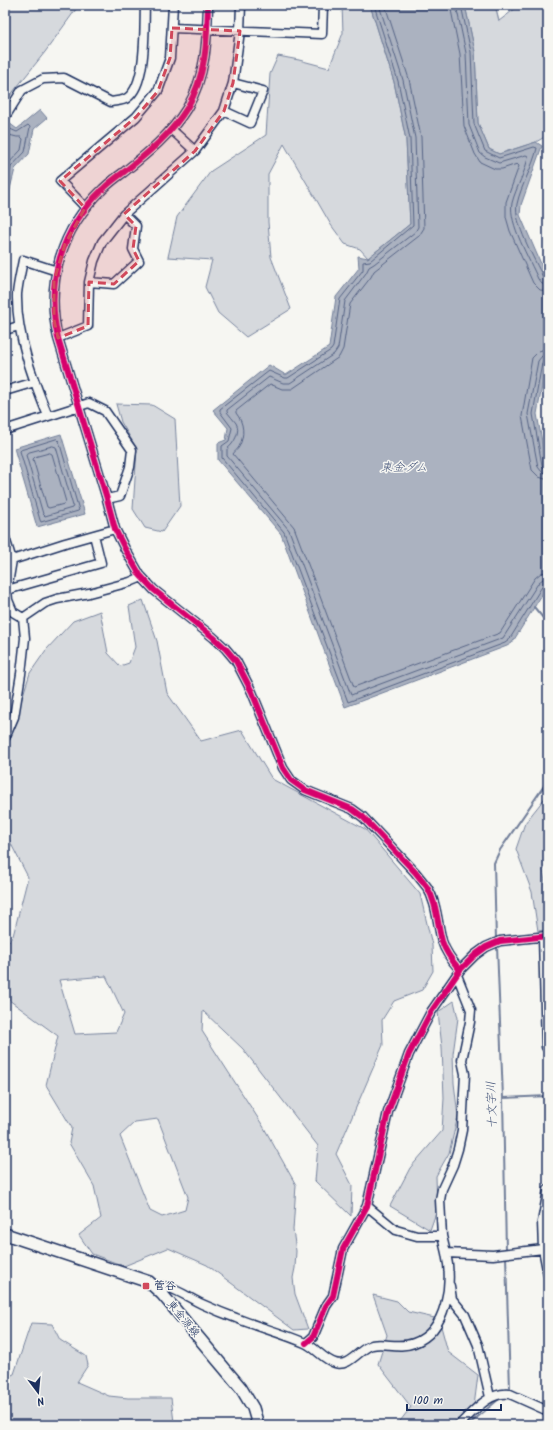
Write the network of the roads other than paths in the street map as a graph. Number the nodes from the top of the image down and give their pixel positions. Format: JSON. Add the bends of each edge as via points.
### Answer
{"nodes":[{"id":1,"x":145,"y":5,"type":"edge"},
{"id":2,"x":173,"y":5,"type":"edge"},
{"id":3,"x":208,"y":5,"type":"edge"},
{"id":4,"x":241,"y":5,"type":"edge"},
{"id":5,"x":323,"y":5,"type":"edge"},
{"id":6,"x":172,"y":28,"type":"junction"},
{"id":7,"x":207,"y":29,"type":"junction"},
{"id":8,"x":240,"y":31,"type":"junction"},
{"id":9,"x":233,"y":83,"type":"junction"},
{"id":10,"x":224,"y":111,"type":"junction"},
{"id":11,"x":5,"y":118,"type":"edge"},
{"id":12,"x":172,"y":130,"type":"junction"},
{"id":13,"x":195,"y":151,"type":"junction"},
{"id":14,"x":86,"y":208,"type":"junction"},
{"id":15,"x":124,"y":214,"type":"junction"},
{"id":16,"x":57,"y":271,"type":"junction"},
{"id":17,"x":89,"y":282,"type":"junction"},
{"id":18,"x":19,"y":326,"type":"junction"},
{"id":19,"x":5,"y":330,"type":"edge"},
{"id":20,"x":58,"y":338,"type":"junction"},
{"id":21,"x":35,"y":382,"type":"junction"},
{"id":22,"x":5,"y":390,"type":"edge"},
{"id":23,"x":79,"y":407,"type":"junction"},
{"id":24,"x":48,"y":416,"type":"junction"},
{"id":25,"x":5,"y":430,"type":"edge"},
{"id":26,"x":107,"y":499,"type":"junction"},
{"id":27,"x":115,"y":529,"type":"junction"},
{"id":28,"x":94,"y":535,"type":"junction"},
{"id":29,"x":5,"y":538,"type":"edge"},
{"id":30,"x":12,"y":560,"type":"junction"},
{"id":31,"x":142,"y":577,"type":"junction"},
{"id":32,"x":7,"y":590,"type":"junction"},
{"id":33,"x":23,"y":618,"type":"junction"},
{"id":34,"x":5,"y":738,"type":"edge"},
{"id":35,"x":545,"y":936,"type":"edge"},
{"id":36,"x":459,"y":972,"type":"junction"},
{"id":37,"x":546,"y":1047,"type":"dead end"},
{"id":38,"x":548,"y":1190,"type":"edge"},
{"id":39,"x":367,"y":1206,"type":"junction"},
{"id":40,"x":548,"y":1220,"type":"edge"},
{"id":41,"x":5,"y":1234,"type":"edge"},
{"id":42,"x":442,"y":1236,"type":"junction"},
{"id":43,"x":543,"y":1236,"type":"junction"},
{"id":44,"x":543,"y":1249,"type":"junction"},
{"id":45,"x":446,"y":1253,"type":"junction"},
{"id":46,"x":548,"y":1275,"type":"edge"},
{"id":47,"x":448,"y":1279,"type":"junction"},
{"id":48,"x":154,"y":1286,"type":"junction"},
{"id":49,"x":306,"y":1343,"type":"junction"},
{"id":50,"x":490,"y":1397,"type":"junction"},
{"id":51,"x":548,"y":1411,"type":"edge"},
{"id":52,"x":258,"y":1425,"type":"edge"},
{"id":53,"x":459,"y":1425,"type":"edge"}],
"edges":[{"from":1,"to":11,"type":"street","via":[[142,70],[137,88],[126,99],[112,102],[64,78],[43,79],[22,90]]},
{"from":2,"to":6,"type":"street"},
{"from":3,"to":7,"type":"street"},
{"from":4,"to":8,"type":"street"},
{"from":5,"to":8,"type":"street","via":[[322,34]]},
{"from":6,"to":7,"type":"street"},
{"from":6,"to":14,"type":"street","via":[[170,58],[158,91],[136,117],[60,182]]},
{"from":7,"to":8,"type":"street"},
{"from":7,"to":12,"type":"street","via":[[206,52],[200,79],[188,107]]},
{"from":8,"to":9,"type":"street"},
{"from":9,"to":10,"type":"street"},
{"from":9,"to":10,"type":"street","via":[[263,91],[250,123]]},
{"from":10,"to":13,"type":"street"},
{"from":12,"to":13,"type":"street"},
{"from":12,"to":14,"type":"street","via":[[103,189]]},
{"from":13,"to":15,"type":"street"},
{"from":14,"to":16,"type":"street","via":[[65,244]]},
{"from":15,"to":17,"type":"street","via":[[102,242]]},
{"from":15,"to":17,"type":"street","via":[[136,226],[133,249],[139,261],[114,284]]},
{"from":16,"to":18,"type":"street","via":[[23,260],[18,293]]},
{"from":16,"to":20,"type":"street","via":[[53,300]]},
{"from":17,"to":20,"type":"street","via":[[88,326]]},
{"from":18,"to":19,"type":"street"},
{"from":18,"to":21,"type":"street"},
{"from":20,"to":23,"type":"street"},
{"from":21,"to":22,"type":"street"},
{"from":21,"to":24,"type":"street"},
{"from":23,"to":24,"type":"street"},
{"from":23,"to":26,"type":"street"},
{"from":23,"to":26,"type":"street","via":[[89,403],[105,411],[132,450],[130,467],[120,496]]},
{"from":24,"to":25,"type":"street"},
{"from":26,"to":27,"type":"street"},
{"from":27,"to":28,"type":"street"},
{"from":27,"to":31,"type":"street"},
{"from":28,"to":30,"type":"street"},
{"from":28,"to":32,"type":"street","via":[[101,563]]},
{"from":29,"to":30,"type":"street"},
{"from":30,"to":32,"type":"street"},
{"from":31,"to":33,"type":"street","via":[[45,603]]},
{"from":31,"to":36,"type":"street","via":[[167,601],[213,637],[236,661],[252,692],[283,768],[291,780],[305,790],[358,813],[427,887],[432,895],[443,942]]},
{"from":32,"to":33,"type":"street","via":[[13,612]]},
{"from":33,"to":34,"type":"street","via":[[25,638],[21,674],[14,717]]},
{"from":35,"to":36,"type":"street","via":[[500,941],[475,955]]},
{"from":35,"to":37,"type":"street"},
{"from":36,"to":39,"type":"street","via":[[431,1012],[409,1054],[388,1112]]},
{"from":36,"to":42,"type":"street","via":[[471,1010],[462,1060],[465,1074],[462,1130],[440,1200]]},
{"from":38,"to":43,"type":"street","via":[[542,1222]]},
{"from":39,"to":42,"type":"street","via":[[396,1230],[417,1236]]},
{"from":39,"to":49,"type":"street","via":[[343,1248],[333,1296],[313,1337]]},
{"from":40,"to":43,"type":"street"},
{"from":41,"to":48,"type":"main road","name":"東金源線","via":[[143,1280]]},
{"from":42,"to":45,"type":"street"},
{"from":43,"to":44,"type":"street"},
{"from":44,"to":45,"type":"street","via":[[493,1254]]},
{"from":44,"to":46,"type":"street"},
{"from":45,"to":47,"type":"street","via":[[449,1265]]},
{"from":47,"to":49,"type":"street","via":[[445,1304],[435,1327],[414,1344],[371,1345],[346,1362],[336,1364]]},
{"from":47,"to":50,"type":"street","via":[[452,1298],[465,1315],[478,1345]]},
{"from":48,"to":49,"type":"street","via":[[167,1287],[238,1319]]},
{"from":48,"to":52,"type":"main road","name":"東金源線","via":[[241,1388],[253,1408]]},
{"from":50,"to":51,"type":"street","via":[[510,1394]]},
{"from":50,"to":53,"type":"street"}]}
